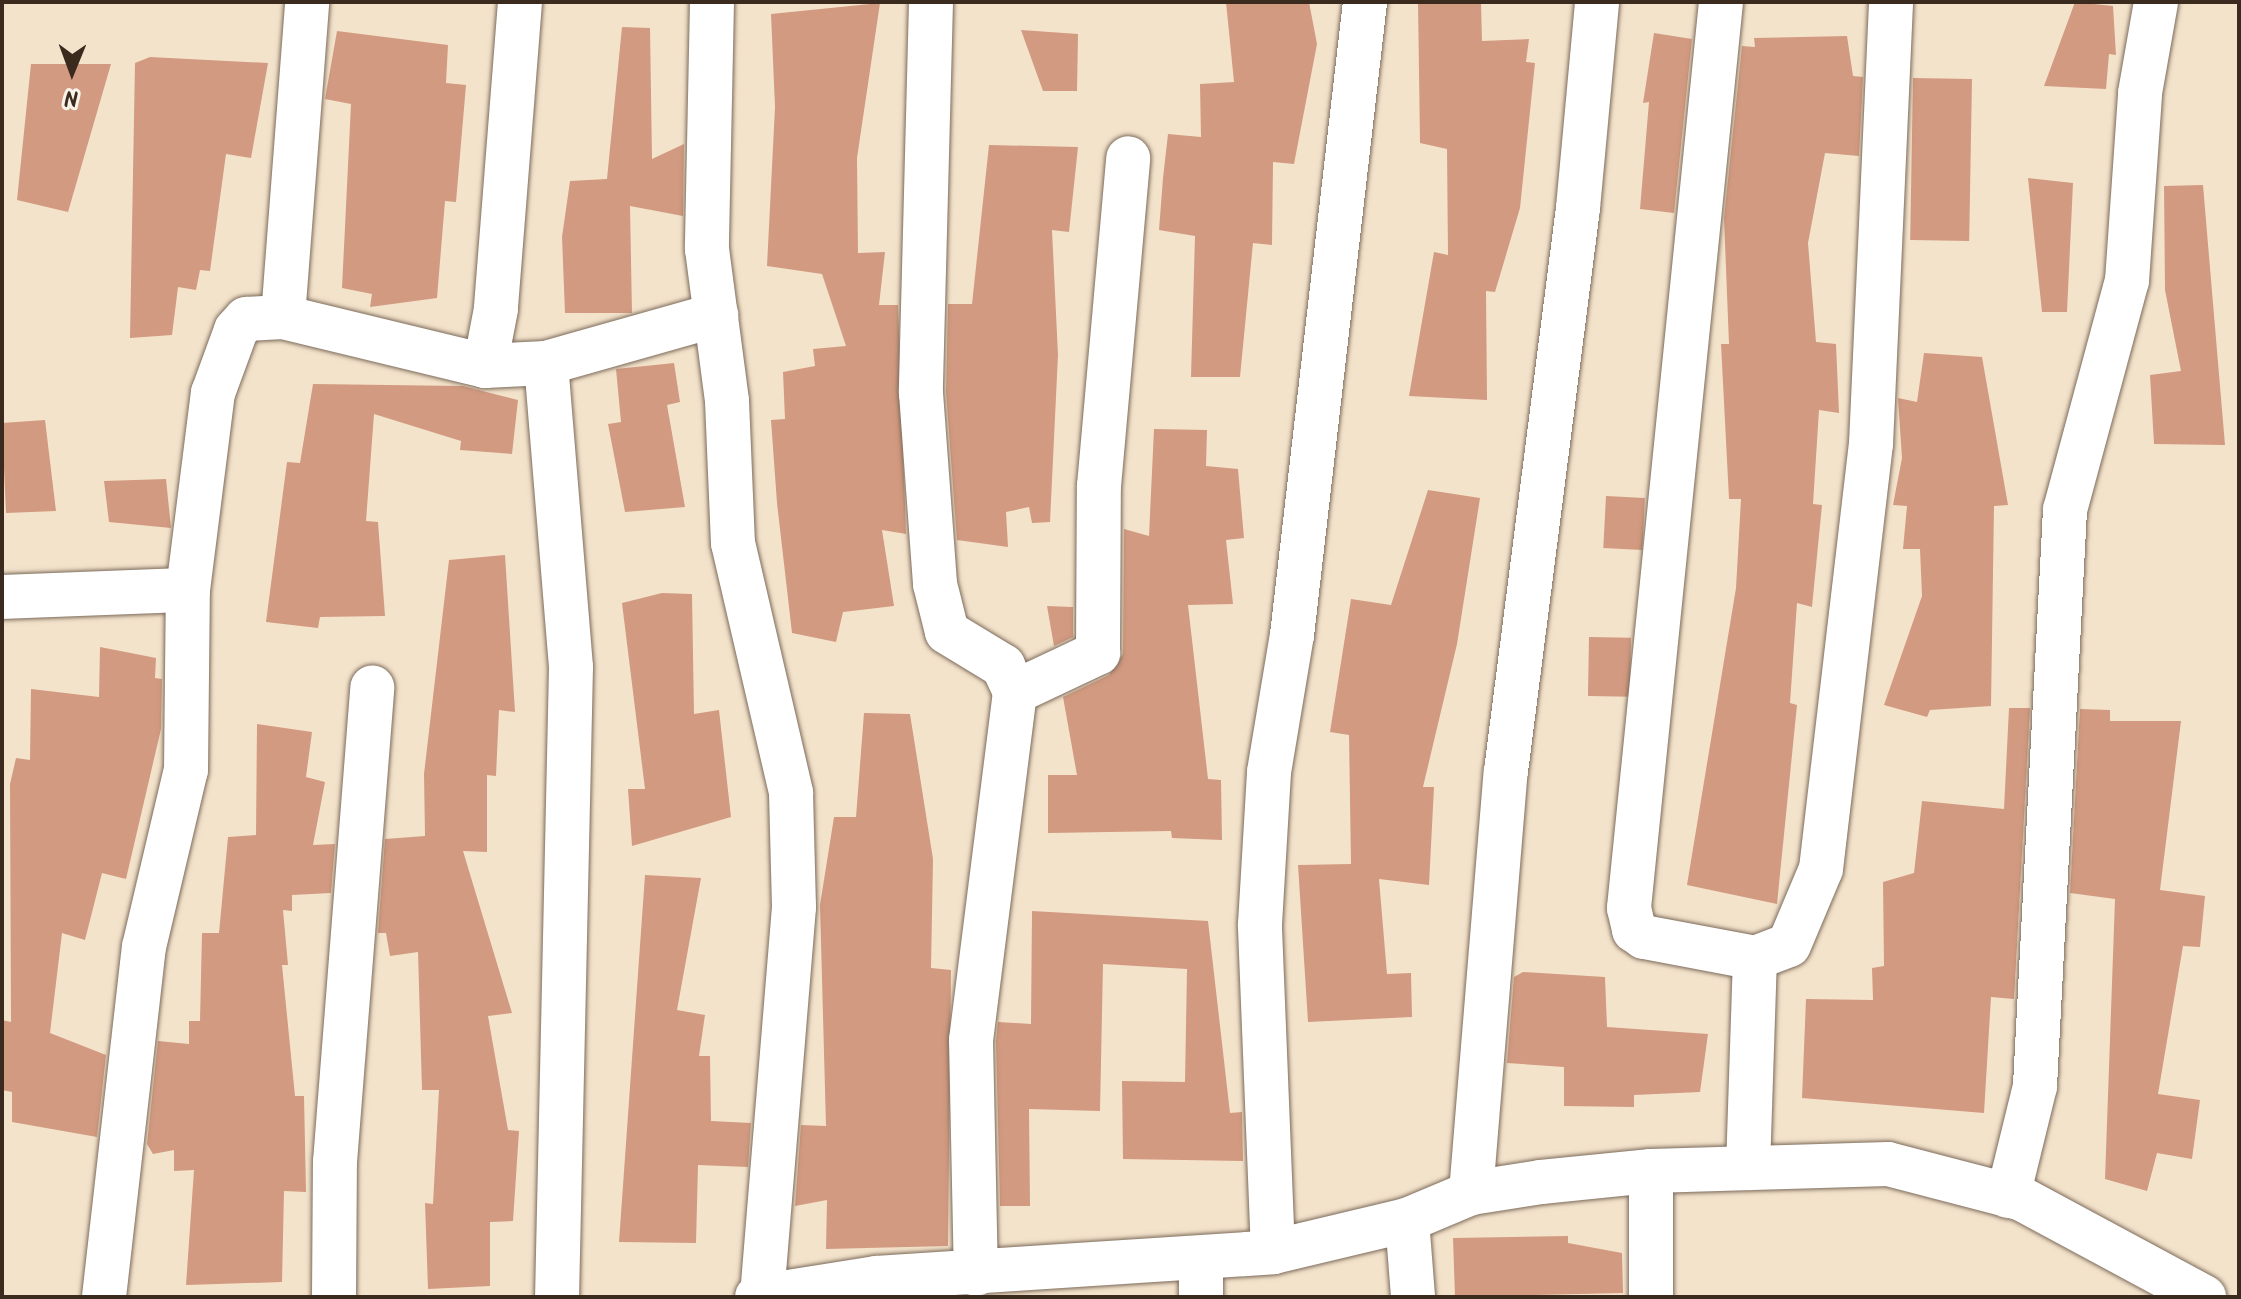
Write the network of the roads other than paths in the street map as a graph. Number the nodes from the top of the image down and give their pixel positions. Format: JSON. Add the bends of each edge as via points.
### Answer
{"nodes":[{"id":1,"x":307,"y":2,"type":"edge"},
{"id":2,"x":520,"y":2,"type":"edge"},
{"id":3,"x":712,"y":2,"type":"edge"},
{"id":4,"x":931,"y":2,"type":"edge"},
{"id":5,"x":1365,"y":2,"type":"edge"},
{"id":6,"x":1597,"y":2,"type":"edge"},
{"id":7,"x":1721,"y":2,"type":"edge"},
{"id":8,"x":1891,"y":2,"type":"edge"},
{"id":9,"x":2156,"y":2,"type":"edge"},
{"id":10,"x":1128,"y":158,"type":"dead end"},
{"id":11,"x":716,"y":315,"type":"junction"},
{"id":12,"x":283,"y":317,"type":"junction"},
{"id":13,"x":546,"y":363,"type":"junction"},
{"id":14,"x":485,"y":366,"type":"junction"},
{"id":15,"x":188,"y":590,"type":"junction"},
{"id":16,"x":2,"y":597,"type":"edge"},
{"id":17,"x":372,"y":687,"type":"dead end"},
{"id":18,"x":1015,"y":692,"type":"junction"},
{"id":19,"x":1755,"y":958,"type":"junction"},
{"id":20,"x":1748,"y":1168,"type":"junction"},
{"id":21,"x":1651,"y":1171,"type":"junction"},
{"id":22,"x":1471,"y":1193,"type":"junction"},
{"id":23,"x":2008,"y":1196,"type":"junction"},
{"id":24,"x":1407,"y":1220,"type":"junction"},
{"id":25,"x":1273,"y":1252,"type":"junction"},
{"id":26,"x":976,"y":1274,"type":"junction"},
{"id":27,"x":1201,"y":1278,"type":"edge"},
{"id":28,"x":759,"y":1296,"type":"edge"},
{"id":29,"x":104,"y":1297,"type":"edge"},
{"id":30,"x":334,"y":1297,"type":"edge"},
{"id":31,"x":557,"y":1297,"type":"edge"},
{"id":32,"x":1413,"y":1297,"type":"edge"},
{"id":33,"x":1651,"y":1297,"type":"edge"},
{"id":34,"x":2204,"y":1297,"type":"edge"}],
"edges":[{"from":1,"to":12,"type":"street"},
{"from":2,"to":14,"type":"street","via":[[496,309]]},
{"from":3,"to":11,"type":"street","via":[[706,158]]},
{"from":4,"to":18,"type":"street","via":[[921,393],[935,584],[947,632],[1003,666]]},
{"from":5,"to":25,"type":"street","via":[[1292,635],[1269,772],[1260,924]]},
{"from":6,"to":22,"type":"street","via":[[1578,208],[1506,771]]},
{"from":7,"to":19,"type":"street","via":[[1629,908],[1634,930],[1644,937]]},
{"from":8,"to":19,"type":"street","via":[[1871,444],[1821,869],[1789,945]]},
{"from":9,"to":23,"type":"street","via":[[2140,93],[2127,281],[2065,510],[2036,1071]]},
{"from":10,"to":18,"type":"street","via":[[1099,486],[1098,653]]},
{"from":11,"to":13,"type":"street"},
{"from":11,"to":28,"type":"street","via":[[733,543],[791,793],[794,907]]},
{"from":12,"to":14,"type":"street"},
{"from":12,"to":15,"type":"street","via":[[246,319],[213,393]]},
{"from":13,"to":14,"type":"street"},
{"from":13,"to":31,"type":"street","via":[[571,667]]},
{"from":15,"to":16,"type":"street"},
{"from":15,"to":29,"type":"street","via":[[186,770],[144,947]]},
{"from":17,"to":30,"type":"street","via":[[335,1162]]},
{"from":18,"to":26,"type":"street","via":[[971,1040]]},
{"from":19,"to":20,"type":"street"},
{"from":20,"to":21,"type":"street"},
{"from":20,"to":23,"type":"street","via":[[1888,1164]]},
{"from":21,"to":22,"type":"street"},
{"from":21,"to":33,"type":"street"},
{"from":22,"to":24,"type":"street"},
{"from":23,"to":34,"type":"street"},
{"from":24,"to":25,"type":"street"},
{"from":24,"to":32,"type":"street"},
{"from":25,"to":27,"type":"street"},
{"from":26,"to":27,"type":"street"},
{"from":26,"to":28,"type":"street","via":[[876,1278]]}]}
